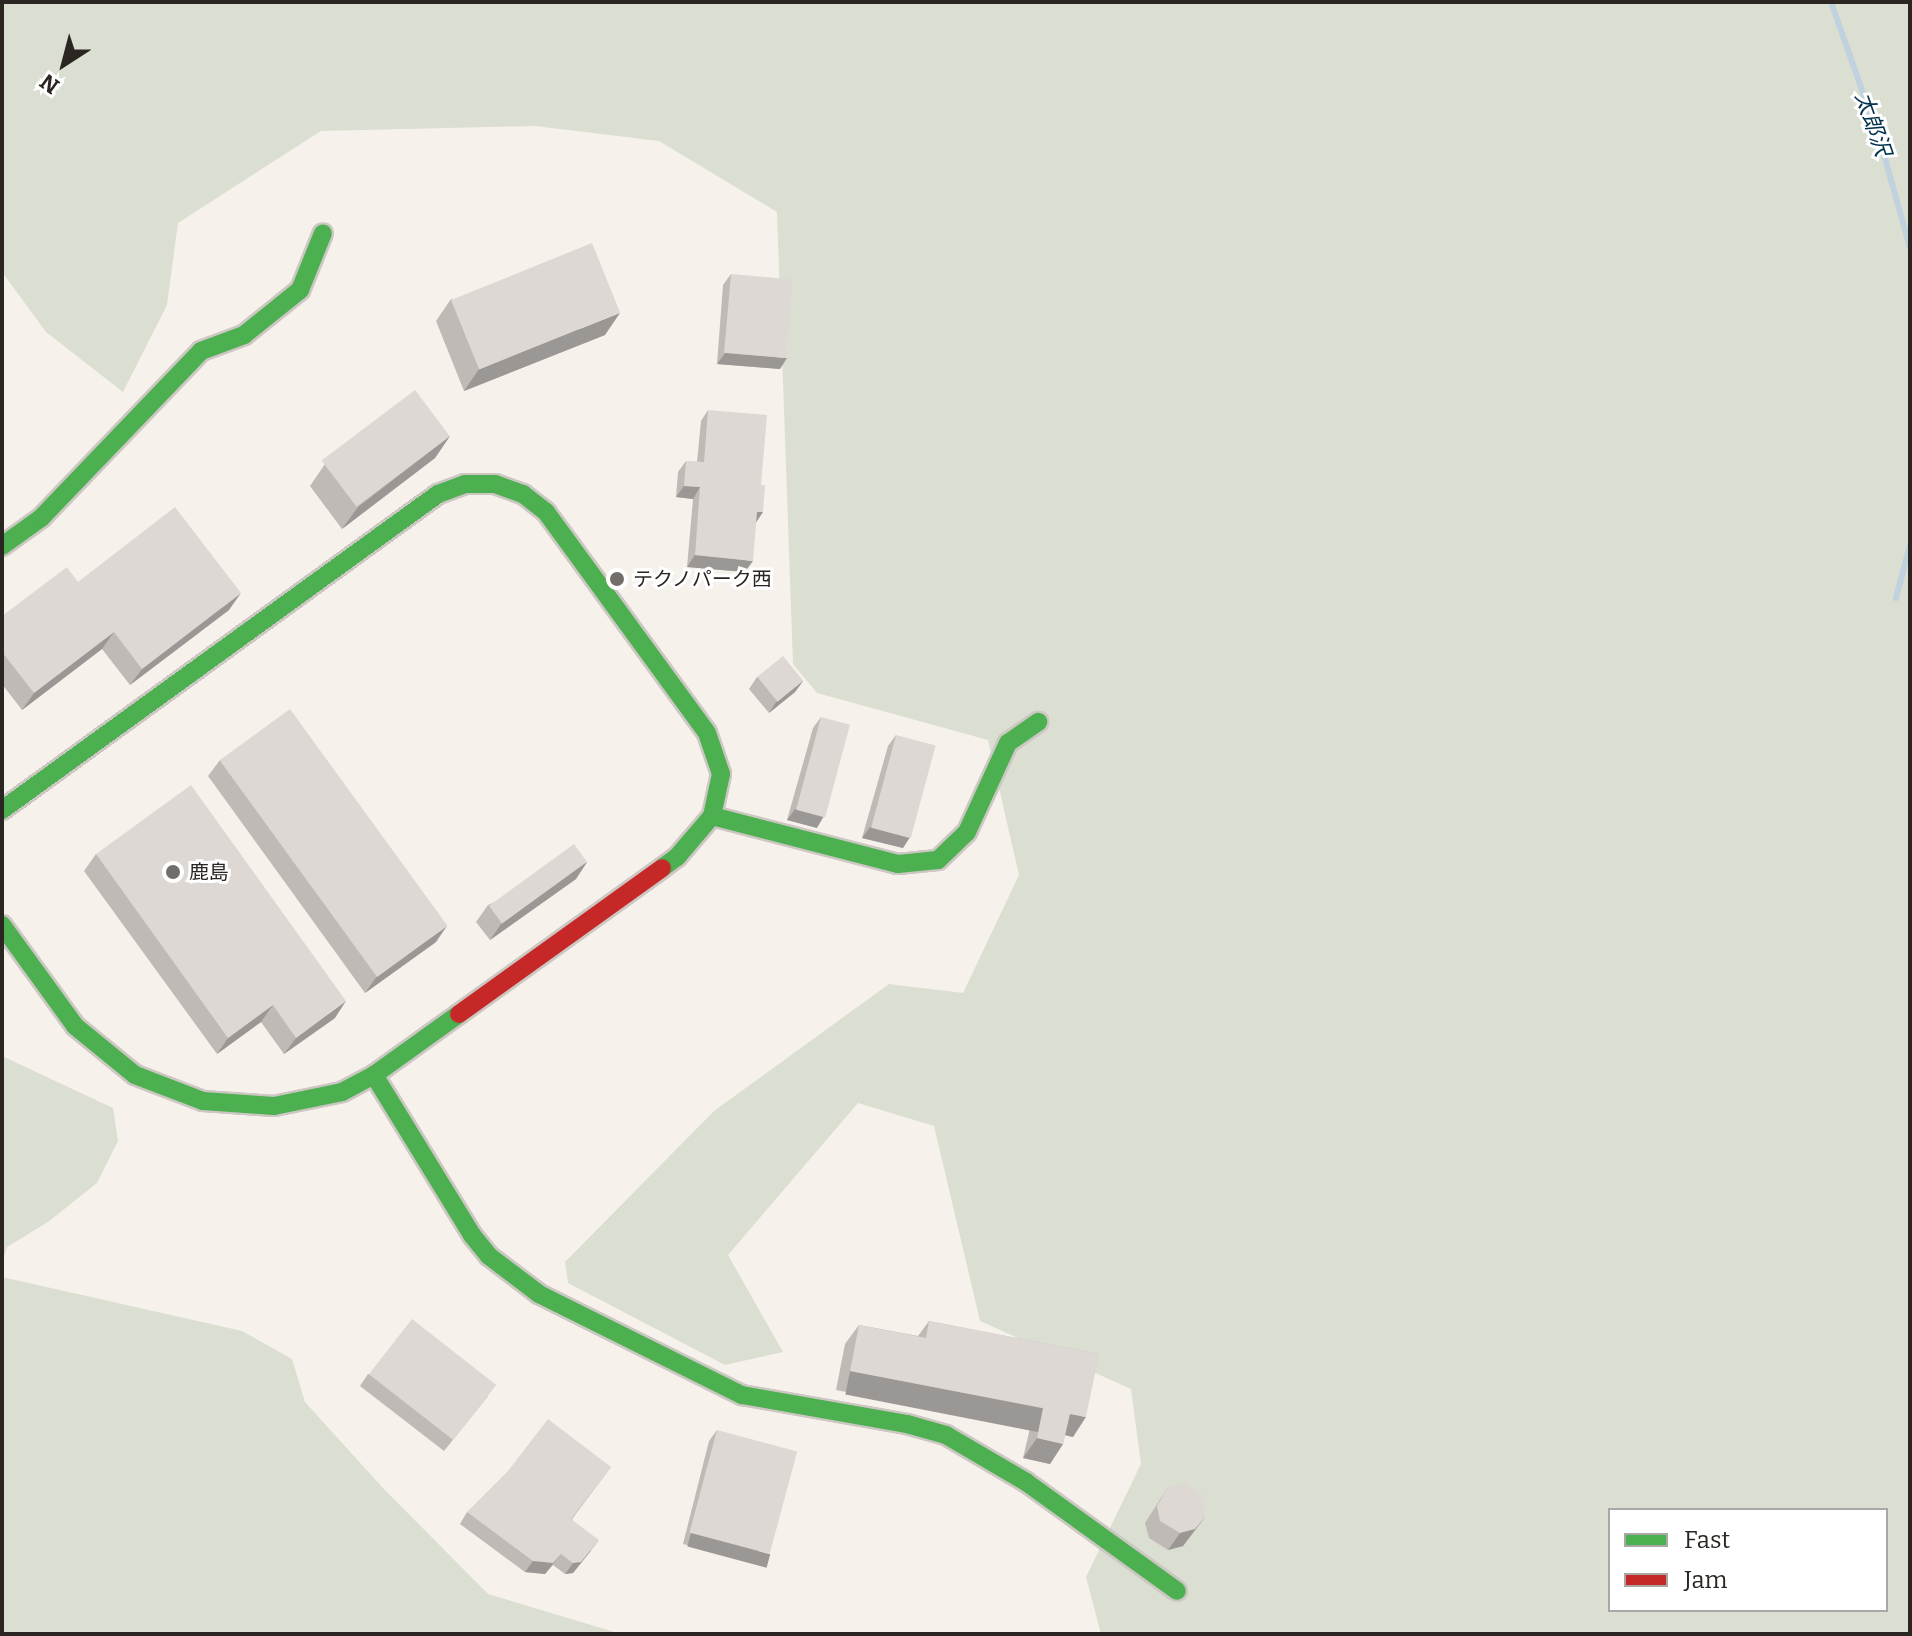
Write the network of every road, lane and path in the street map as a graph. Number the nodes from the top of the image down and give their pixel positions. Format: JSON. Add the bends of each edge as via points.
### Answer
{"nodes":[{"id":1,"x":323,"y":233,"type":"dead end"},
{"id":2,"x":2,"y":546,"type":"edge"},
{"id":3,"x":1038,"y":722,"type":"dead end"},
{"id":4,"x":2,"y":810,"type":"edge"},
{"id":5,"x":712,"y":816,"type":"junction"},
{"id":6,"x":2,"y":925,"type":"edge"},
{"id":7,"x":374,"y":1075,"type":"junction"},
{"id":8,"x":1177,"y":1591,"type":"dead end"}],
"edges":[{"from":1,"to":2,"type":"street","via":[[300,290],[244,335],[201,351],[41,518]]},
{"from":3,"to":5,"type":"street","via":[[1008,743],[967,832],[938,860],[898,864]]},
{"from":4,"to":5,"type":"street","via":[[438,494],[465,484],[495,484],[523,494],[546,512],[707,733],[721,774]]},
{"from":5,"to":7,"type":"street","via":[[677,857]]},
{"from":6,"to":7,"type":"street","via":[[75,1026],[124,1067],[168,1091],[203,1101],[274,1106],[342,1092]]},
{"from":7,"to":8,"type":"street","via":[[472,1235],[489,1256],[539,1294],[742,1395],[946,1435],[1026,1482]]}]}
